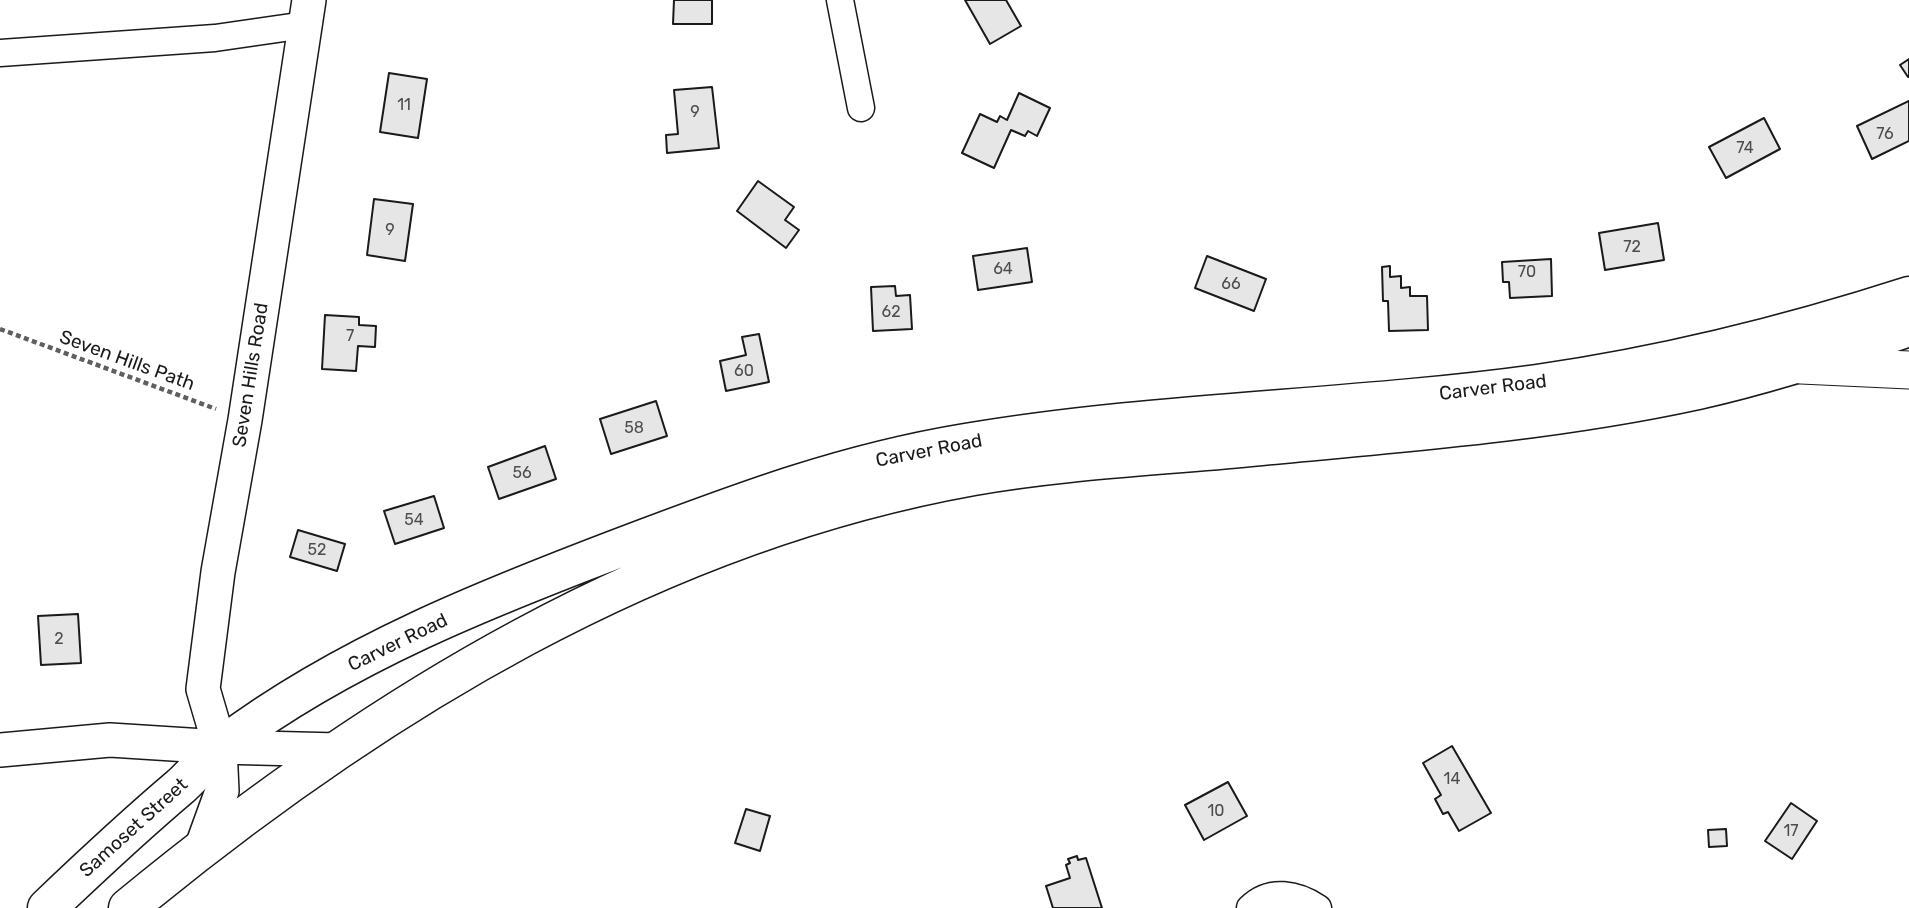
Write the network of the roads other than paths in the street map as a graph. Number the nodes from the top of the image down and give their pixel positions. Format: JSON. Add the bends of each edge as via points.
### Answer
{"nodes":[{"id":1,"x":841,"y":0,"type":"edge"},
{"id":2,"x":307,"y":13,"type":"edge"},
{"id":3,"x":0,"y":53,"type":"edge"},
{"id":4,"x":861,"y":108,"type":"dead end"},
{"id":5,"x":1909,"y":296,"type":"edge"},
{"id":6,"x":1909,"y":327,"type":"edge"},
{"id":7,"x":1793,"y":365,"type":"junction"},
{"id":8,"x":1909,"y":370,"type":"edge"},
{"id":9,"x":220,"y":747,"type":"junction"},
{"id":10,"x":0,"y":750,"type":"edge"},
{"id":11,"x":338,"y":750,"type":"junction"},
{"id":12,"x":201,"y":849,"type":"junction"},
{"id":13,"x":47,"y":908,"type":"edge"},
{"id":14,"x":128,"y":908,"type":"edge"},
{"id":15,"x":1250,"y":908,"type":"edge"},
{"id":16,"x":1318,"y":908,"type":"edge"}],
"edges":[{"from":1,"to":4,"type":"street"},
{"from":2,"to":3,"type":"street","via":[[215,38]]},
{"from":2,"to":9,"type":"street","name":"Seven Hills Road","via":[[203,689]]},
{"from":5,"to":9,"type":"highway","name":"Carver Road","via":[[1733,345],[1589,376],[1422,397],[1059,430],[917,452],[837,471],[749,498],[452,616],[338,673]]},
{"from":6,"to":7,"type":"highway","name":"Carver Road"},
{"from":7,"to":8,"type":"main road"},
{"from":7,"to":11,"type":"highway","name":"Carver Road","via":[[1630,403],[1409,432],[1065,463],[974,476],[833,508],[696,555],[567,614],[460,673]]},
{"from":9,"to":10,"type":"street","via":[[110,740]]},
{"from":9,"to":11,"type":"street"},
{"from":9,"to":12,"type":"street","name":"Seven Hills Road","via":[[222,791]]},
{"from":9,"to":13,"type":"highway","name":"Samoset Street"},
{"from":11,"to":12,"type":"highway","name":"Carver Road"},
{"from":12,"to":14,"type":"highway"},
{"from":15,"to":16,"type":"street","via":[[1270,896],[1287,894]]}]}
